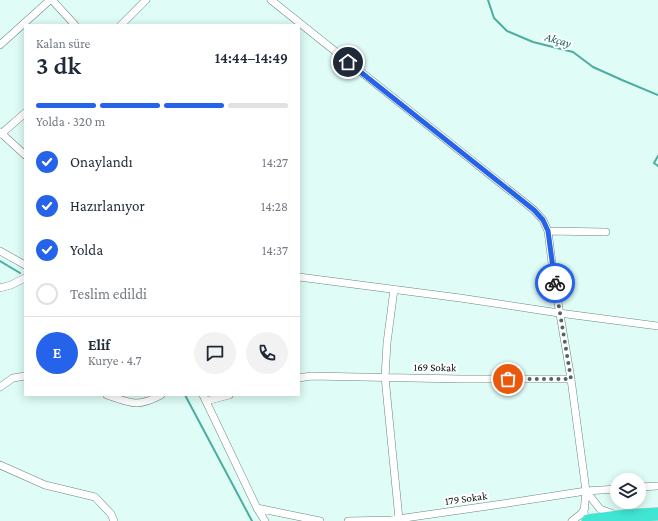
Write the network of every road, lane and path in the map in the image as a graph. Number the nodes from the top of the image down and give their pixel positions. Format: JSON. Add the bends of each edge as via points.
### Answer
{"nodes":[{"id":1,"x":51,"y":0,"type":"edge"},
{"id":2,"x":146,"y":0,"type":"edge"},
{"id":3,"x":270,"y":0,"type":"edge"},
{"id":4,"x":74,"y":24,"type":"edge"},
{"id":5,"x":122,"y":24,"type":"edge"},
{"id":6,"x":0,"y":45,"type":"edge"},
{"id":7,"x":24,"y":114,"type":"edge"},
{"id":8,"x":1,"y":133,"type":"edge"},
{"id":9,"x":24,"y":154,"type":"edge"},
{"id":10,"x":548,"y":231,"type":"junction"},
{"id":11,"x":606,"y":232,"type":"dead end"},
{"id":12,"x":0,"y":251,"type":"edge"},
{"id":13,"x":24,"y":264,"type":"edge"},
{"id":14,"x":300,"y":277,"type":"edge"},
{"id":15,"x":22,"y":280,"type":"edge"},
{"id":16,"x":0,"y":288,"type":"edge"},
{"id":17,"x":394,"y":289,"type":"junction"},
{"id":18,"x":559,"y":314,"type":"junction"},
{"id":19,"x":658,"y":326,"type":"edge"},
{"id":20,"x":24,"y":376,"type":"edge"},
{"id":21,"x":300,"y":378,"type":"edge"},
{"id":22,"x":385,"y":378,"type":"junction"},
{"id":23,"x":571,"y":379,"type":"junction"},
{"id":24,"x":0,"y":387,"type":"edge"},
{"id":25,"x":110,"y":396,"type":"edge"},
{"id":26,"x":159,"y":396,"type":"edge"},
{"id":27,"x":221,"y":396,"type":"edge"},
{"id":28,"x":205,"y":398,"type":"edge"},
{"id":29,"x":0,"y":465,"type":"edge"},
{"id":30,"x":658,"y":486,"type":"edge"},
{"id":31,"x":646,"y":487,"type":"edge"},
{"id":32,"x":610,"y":489,"type":"edge"},
{"id":33,"x":586,"y":491,"type":"junction"},
{"id":34,"x":257,"y":508,"type":"junction"},
{"id":35,"x":585,"y":508,"type":"junction"},
{"id":36,"x":658,"y":514,"type":"edge"},
{"id":37,"x":595,"y":518,"type":"edge"},
{"id":38,"x":399,"y":519,"type":"junction"},
{"id":39,"x":114,"y":521,"type":"edge"},
{"id":40,"x":265,"y":521,"type":"edge"},
{"id":41,"x":320,"y":521,"type":"edge"},
{"id":42,"x":348,"y":521,"type":"edge"},
{"id":43,"x":572,"y":521,"type":"edge"}],
"edges":[{"from":1,"to":4,"type":"street"},
{"from":1,"to":6,"type":"street"},
{"from":2,"to":5,"type":"street"},
{"from":3,"to":10,"type":"street","via":[[534,210]]},
{"from":7,"to":8,"type":"street"},
{"from":8,"to":9,"type":"street"},
{"from":10,"to":11,"type":"street"},
{"from":10,"to":18,"type":"street"},
{"from":12,"to":13,"type":"street"},
{"from":14,"to":17,"type":"street"},
{"from":15,"to":16,"type":"street"},
{"from":17,"to":18,"type":"street"},
{"from":17,"to":22,"type":"street"},
{"from":18,"to":19,"type":"street"},
{"from":18,"to":23,"type":"street"},
{"from":20,"to":24,"type":"street","via":[[13,378]]},
{"from":21,"to":22,"type":"street","name":"169 Sokak"},
{"from":22,"to":23,"type":"street","name":"169 Sokak"},
{"from":22,"to":38,"type":"street"},
{"from":23,"to":33,"type":"street"},
{"from":25,"to":26,"type":"street","via":[[135,404]]},
{"from":27,"to":28,"type":"street"},
{"from":28,"to":34,"type":"street"},
{"from":29,"to":39,"type":"street","via":[[45,485],[96,497]]},
{"from":30,"to":31,"type":"street"},
{"from":32,"to":33,"type":"street","name":"179 Sokak"},
{"from":33,"to":35,"type":"street"},
{"from":33,"to":37,"type":"street"},
{"from":33,"to":38,"type":"street","name":"179 Sokak"},
{"from":34,"to":40,"type":"street"},
{"from":34,"to":41,"type":"street"},
{"from":35,"to":37,"type":"street"},
{"from":35,"to":43,"type":"street"},
{"from":36,"to":37,"type":"highway"},
{"from":38,"to":42,"type":"street","name":"179 Sokak"}]}
